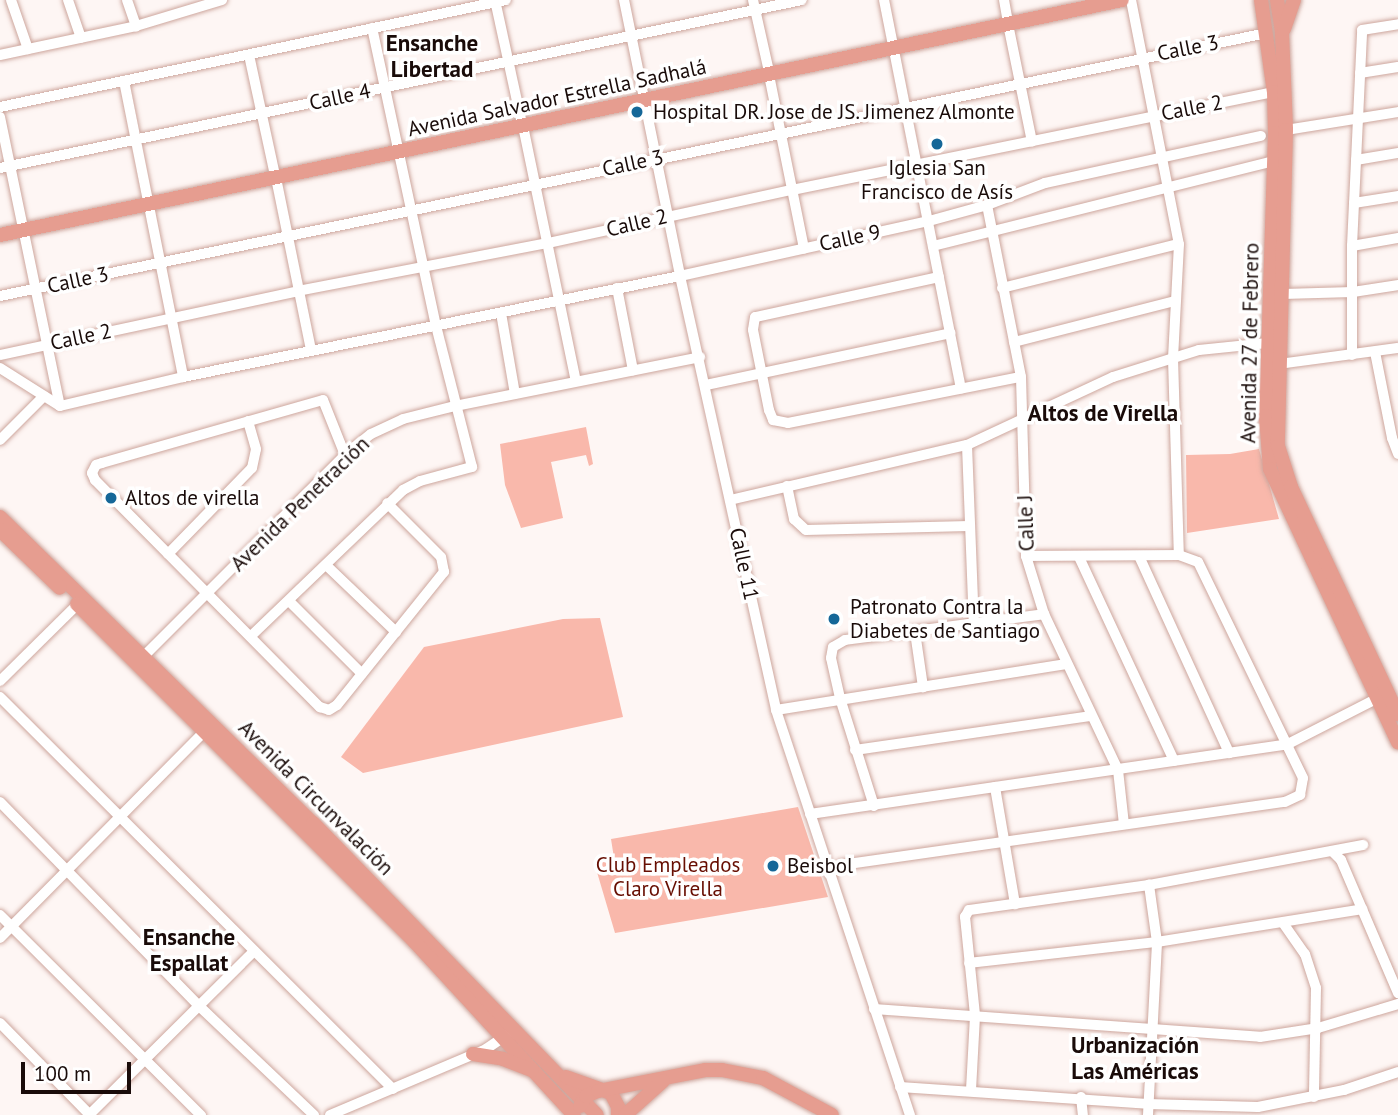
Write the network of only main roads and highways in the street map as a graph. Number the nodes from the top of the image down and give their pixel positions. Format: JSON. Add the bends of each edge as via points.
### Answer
{"nodes":[{"id":1,"x":1087,"y":0,"type":"edge"},
{"id":2,"x":1122,"y":0,"type":"edge"},
{"id":3,"x":1277,"y":0,"type":"edge"},
{"id":4,"x":1294,"y":0,"type":"edge"},
{"id":5,"x":1260,"y":3,"type":"edge"},
{"id":6,"x":1007,"y":20,"type":"junction"},
{"id":7,"x":1282,"y":33,"type":"junction"},
{"id":8,"x":1280,"y":160,"type":"junction"},
{"id":9,"x":25,"y":226,"type":"junction"},
{"id":10,"x":0,"y":227,"type":"edge"},
{"id":11,"x":0,"y":235,"type":"edge"},
{"id":12,"x":0,"y":517,"type":"edge"},
{"id":13,"x":0,"y":530,"type":"edge"},
{"id":14,"x":81,"y":601,"type":"junction"},
{"id":15,"x":1383,"y":696,"type":"junction"},
{"id":16,"x":1398,"y":714,"type":"edge"},
{"id":17,"x":1398,"y":742,"type":"edge"},
{"id":18,"x":510,"y":1033,"type":"junction"},
{"id":19,"x":473,"y":1054,"type":"road end"},
{"id":20,"x":536,"y":1071,"type":"junction"},
{"id":21,"x":556,"y":1072,"type":"junction"},
{"id":22,"x":670,"y":1077,"type":"junction"},
{"id":23,"x":606,"y":1090,"type":"junction"},
{"id":24,"x":583,"y":1100,"type":"junction"},
{"id":25,"x":626,"y":1114,"type":"edge"},
{"id":26,"x":573,"y":1115,"type":"edge"},
{"id":27,"x":579,"y":1115,"type":"edge"},
{"id":28,"x":597,"y":1115,"type":"edge"},
{"id":29,"x":832,"y":1115,"type":"edge"}],
"edges":[{"from":1,"to":6,"type":"main road","name":"Avenida Salvador Estrella Sadhalá"},
{"from":2,"to":6,"type":"main road","name":"Avenida Salvador Estrella Sadhalá"},
{"from":3,"to":7,"type":"main road","name":"Avenida 27 de Febrero"},
{"from":4,"to":7,"type":"main road"},
{"from":5,"to":8,"type":"main road","name":"Avenida 27 de Febrero"},
{"from":6,"to":9,"type":"main road","name":"Avenida Salvador Estrella Sadhalá"},
{"from":7,"to":8,"type":"main road","name":"Avenida 27 de Febrero","via":[[1286,131]]},
{"from":8,"to":15,"type":"main road","name":"Avenida 27 de Febrero","via":[[1283,294],[1278,446],[1291,487]]},
{"from":8,"to":15,"type":"main road","name":"Avenida 27 de Febrero","via":[[1268,344],[1270,470]]},
{"from":9,"to":10,"type":"main road","name":"Avenida Salvador Estrella Sadhalá"},
{"from":9,"to":11,"type":"main road","name":"Avenida Salvador Estrella Sadhalá"},
{"from":12,"to":14,"type":"main road","name":"Avenida Circunvalación"},
{"from":13,"to":14,"type":"main road","name":"Avenida Circunvalación"},
{"from":14,"to":18,"type":"main road","name":"Avenida Circunvalación"},
{"from":15,"to":16,"type":"main road","name":"Avenida 27 de Febrero"},
{"from":15,"to":17,"type":"main road","name":"Avenida 27 de Febrero"},
{"from":18,"to":20,"type":"main road","name":"Avenida Circunvalación"},
{"from":18,"to":21,"type":"main road","name":"Avenida Circunvalación"},
{"from":19,"to":20,"type":"main road"},
{"from":20,"to":26,"type":"main road","name":"Avenida Circunvalación"},
{"from":21,"to":23,"type":"main road"},
{"from":21,"to":24,"type":"main road","name":"Avenida Circunvalación"},
{"from":22,"to":23,"type":"main road"},
{"from":22,"to":25,"type":"main road"},
{"from":22,"to":29,"type":"main road","via":[[705,1070],[751,1074]]},
{"from":23,"to":24,"type":"main road"},
{"from":23,"to":25,"type":"main road"},
{"from":24,"to":27,"type":"main road"},
{"from":24,"to":28,"type":"main road","name":"Avenida Circunvalación"}]}
